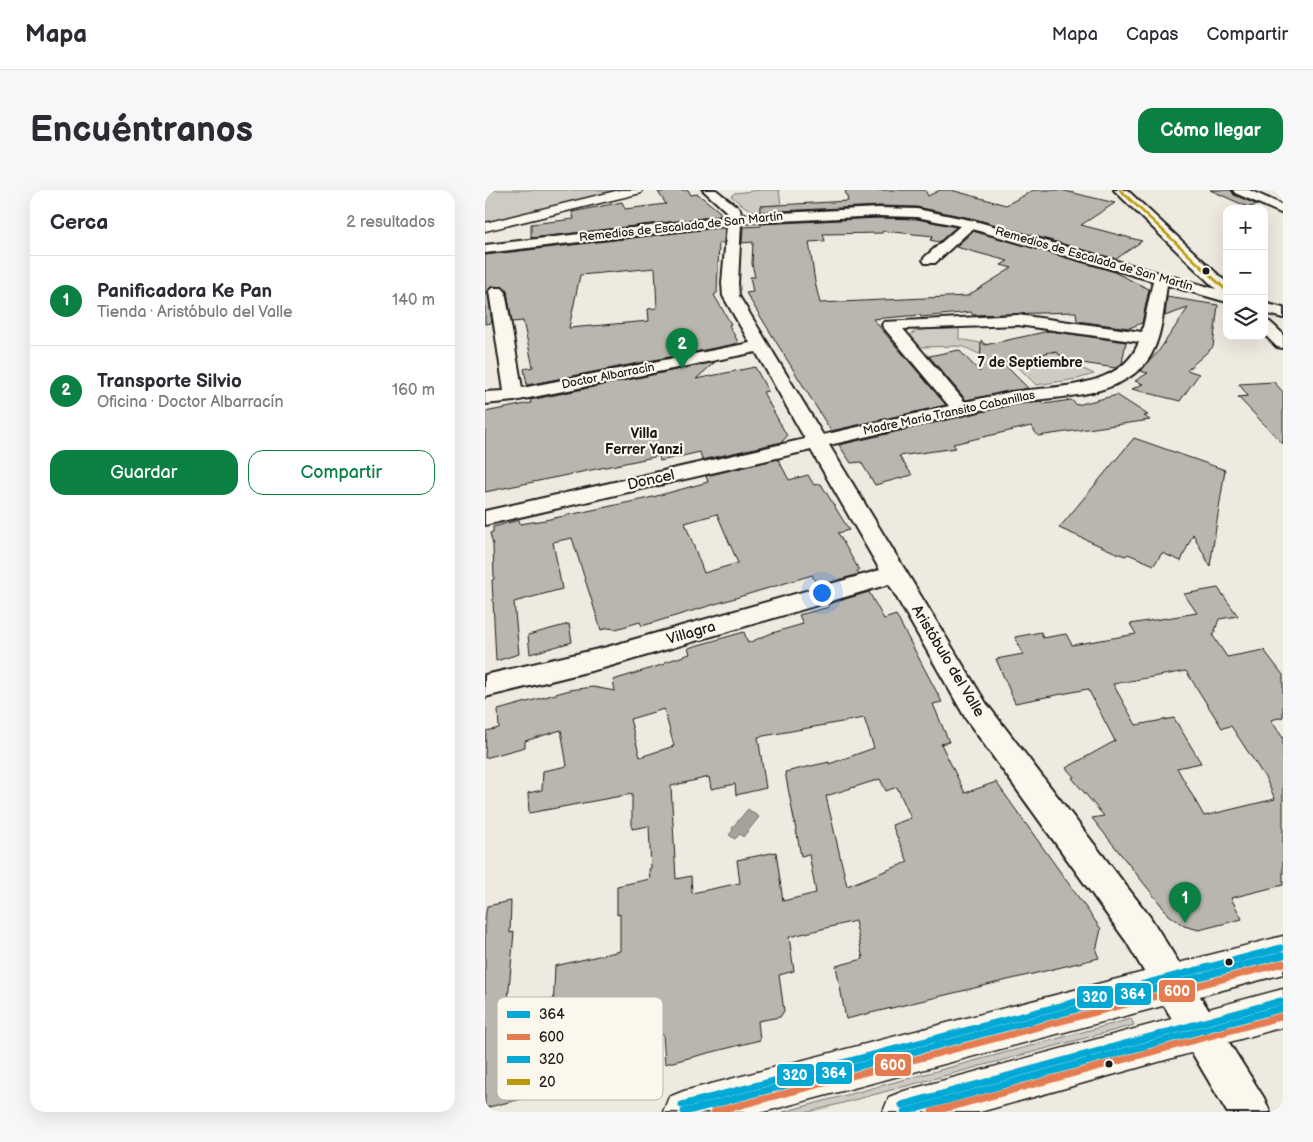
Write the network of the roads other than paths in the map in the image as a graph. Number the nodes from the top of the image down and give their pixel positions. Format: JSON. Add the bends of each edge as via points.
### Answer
{"nodes":[{"id":1,"x":636,"y":190,"type":"edge"},
{"id":2,"x":709,"y":190,"type":"edge"},
{"id":3,"x":1120,"y":190,"type":"edge"},
{"id":4,"x":1239,"y":190,"type":"edge"},
{"id":5,"x":1283,"y":210,"type":"edge"},
{"id":6,"x":735,"y":219,"type":"junction"},
{"id":7,"x":970,"y":224,"type":"junction"},
{"id":8,"x":485,"y":227,"type":"edge"},
{"id":9,"x":485,"y":249,"type":"edge"},
{"id":10,"x":930,"y":260,"type":"dead end"},
{"id":11,"x":1161,"y":278,"type":"junction"},
{"id":12,"x":1223,"y":288,"type":"edge"},
{"id":13,"x":497,"y":291,"type":"dead end"},
{"id":14,"x":1223,"y":296,"type":"edge"},
{"id":15,"x":1268,"y":309,"type":"edge"},
{"id":16,"x":1283,"y":313,"type":"edge"},
{"id":17,"x":1268,"y":330,"type":"edge"},
{"id":18,"x":1148,"y":338,"type":"junction"},
{"id":19,"x":1283,"y":343,"type":"edge"},
{"id":20,"x":761,"y":346,"type":"junction"},
{"id":21,"x":514,"y":395,"type":"junction"},
{"id":22,"x":485,"y":398,"type":"edge"},
{"id":23,"x":961,"y":409,"type":"junction"},
{"id":24,"x":817,"y":442,"type":"junction"},
{"id":25,"x":485,"y":518,"type":"edge"},
{"id":26,"x":895,"y":574,"type":"junction"},
{"id":27,"x":485,"y":686,"type":"edge"},
{"id":28,"x":1283,"y":954,"type":"edge"},
{"id":29,"x":1171,"y":984,"type":"junction"},
{"id":30,"x":1283,"y":1008,"type":"edge"},
{"id":31,"x":1199,"y":1031,"type":"junction"},
{"id":32,"x":684,"y":1112,"type":"edge"},
{"id":33,"x":904,"y":1112,"type":"edge"},
{"id":34,"x":1249,"y":1112,"type":"edge"}],
"edges":[{"from":1,"to":8,"type":"main road"},
{"from":2,"to":6,"type":"street","via":[[735,212]]},
{"from":3,"to":12,"type":"street"},
{"from":4,"to":5,"type":"street"},
{"from":6,"to":7,"type":"street","name":"Remedios de Escalada de San Martín","via":[[899,212],[933,215]]},
{"from":6,"to":9,"type":"street","name":"Remedios de Escalada de San Martín"},
{"from":6,"to":20,"type":"street","name":"Aristóbulo del Valle","via":[[731,296]]},
{"from":7,"to":10,"type":"street"},
{"from":7,"to":11,"type":"street","name":"Remedios de Escalada de San Martín"},
{"from":11,"to":14,"type":"street","name":"Remedios de Escalada de San Martín"},
{"from":11,"to":18,"type":"street","name":"Madre María Transito Cabanillas"},
{"from":13,"to":21,"type":"street"},
{"from":15,"to":16,"type":"street"},
{"from":17,"to":19,"type":"street"},
{"from":18,"to":23,"type":"street","name":"Madre María Transito Cabanillas","via":[[1139,360],[1123,374],[1108,380],[1084,388],[1010,398]]},
{"from":18,"to":23,"type":"street","via":[[1018,320],[890,325]]},
{"from":20,"to":21,"type":"street","name":"Doctor Albarracín"},
{"from":20,"to":24,"type":"street","name":"Aristóbulo del Valle"},
{"from":21,"to":22,"type":"street","name":"Doctor Albarracín"},
{"from":23,"to":24,"type":"street","name":"Madre María Transito Cabanillas"},
{"from":24,"to":25,"type":"street","name":"Doncel"},
{"from":24,"to":26,"type":"street","name":"Aristóbulo del Valle"},
{"from":26,"to":27,"type":"street","name":"Villagra","via":[[607,657]]},
{"from":26,"to":29,"type":"street","name":"Aristóbulo del Valle","via":[[976,711],[1137,929]]},
{"from":28,"to":29,"type":"main road"},
{"from":29,"to":31,"type":"street","name":"Aristóbulo del Valle"},
{"from":29,"to":32,"type":"main road"},
{"from":30,"to":31,"type":"main road"},
{"from":31,"to":33,"type":"main road"},
{"from":31,"to":34,"type":"street","name":"Aristóbulo del Valle"}]}
